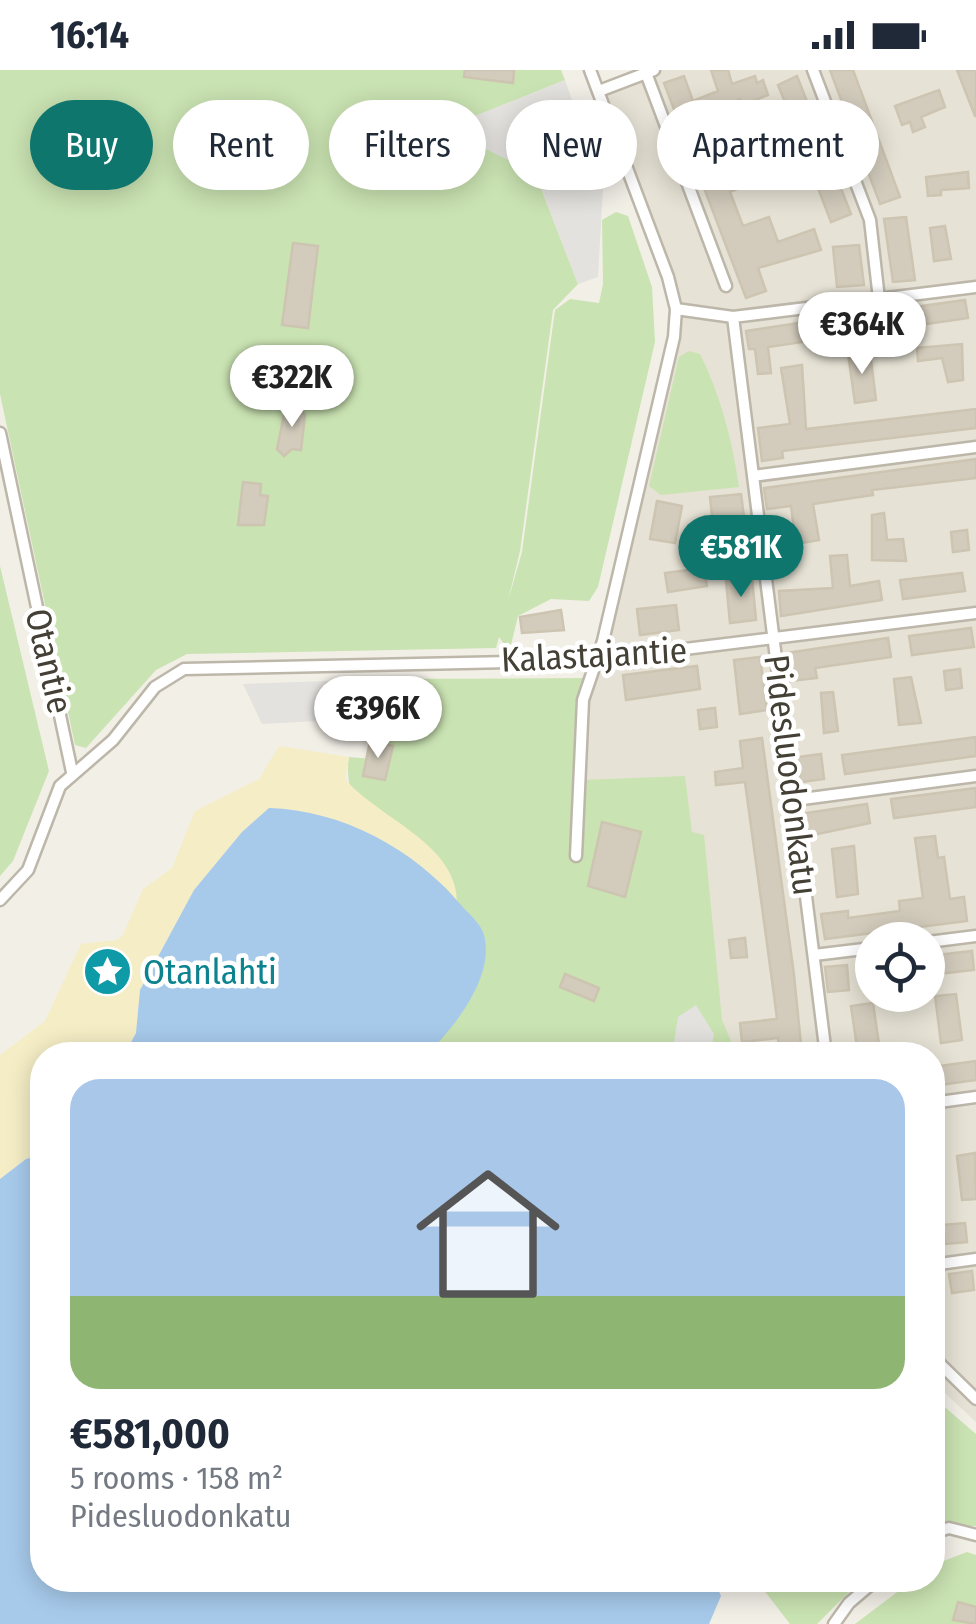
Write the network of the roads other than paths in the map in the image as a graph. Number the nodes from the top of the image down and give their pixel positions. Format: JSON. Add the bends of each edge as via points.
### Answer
{"nodes":[{"id":1,"x":590,"y":70,"type":"edge"},
{"id":2,"x":814,"y":70,"type":"edge"},
{"id":3,"x":650,"y":72,"type":"edge"},
{"id":4,"x":600,"y":91,"type":"junction"},
{"id":5,"x":726,"y":286,"type":"dead end"},
{"id":6,"x":976,"y":287,"type":"edge"},
{"id":7,"x":879,"y":299,"type":"junction"},
{"id":8,"x":676,"y":308,"type":"junction"},
{"id":9,"x":733,"y":317,"type":"junction"},
{"id":10,"x":0,"y":433,"type":"edge"},
{"id":11,"x":976,"y":447,"type":"edge"},
{"id":12,"x":752,"y":476,"type":"junction"},
{"id":13,"x":976,"y":613,"type":"edge"},
{"id":14,"x":775,"y":640,"type":"junction"},
{"id":15,"x":596,"y":660,"type":"junction"},
{"id":16,"x":72,"y":772,"type":"junction"},
{"id":17,"x":976,"y":776,"type":"edge"},
{"id":18,"x":795,"y":800,"type":"junction"},
{"id":19,"x":576,"y":856,"type":"dead end"},
{"id":20,"x":0,"y":900,"type":"edge"},
{"id":21,"x":976,"y":936,"type":"edge"},
{"id":22,"x":945,"y":940,"type":"edge"},
{"id":23,"x":855,"y":950,"type":"edge"},
{"id":24,"x":814,"y":955,"type":"junction"},
{"id":25,"x":824,"y":1042,"type":"edge"},
{"id":26,"x":976,"y":1097,"type":"edge"},
{"id":27,"x":945,"y":1101,"type":"edge"},
{"id":28,"x":976,"y":1259,"type":"edge"},
{"id":29,"x":945,"y":1263,"type":"edge"},
{"id":30,"x":945,"y":1369,"type":"edge"},
{"id":31,"x":976,"y":1399,"type":"edge"},
{"id":32,"x":945,"y":1529,"type":"edge"},
{"id":33,"x":976,"y":1535,"type":"edge"},
{"id":34,"x":861,"y":1592,"type":"edge"},
{"id":35,"x":834,"y":1624,"type":"edge"}],
"edges":[{"from":1,"to":4,"type":"street"},
{"from":2,"to":7,"type":"street","via":[[870,220]]},
{"from":3,"to":4,"type":"street"},
{"from":3,"to":5,"type":"street"},
{"from":4,"to":8,"type":"street"},
{"from":6,"to":7,"type":"street"},
{"from":7,"to":9,"type":"street"},
{"from":8,"to":9,"type":"street"},
{"from":8,"to":15,"type":"street","via":[[646,466]]},
{"from":9,"to":12,"type":"street","name":"Pidesluodonkatu"},
{"from":10,"to":16,"type":"street","name":"Otantie"},
{"from":11,"to":12,"type":"street"},
{"from":12,"to":14,"type":"street","name":"Pidesluodonkatu"},
{"from":13,"to":14,"type":"street","name":"Kalastajantie"},
{"from":14,"to":15,"type":"street","name":"Kalastajantie"},
{"from":14,"to":18,"type":"street","name":"Pidesluodonkatu"},
{"from":15,"to":16,"type":"street","name":"Kalastajantie","via":[[184,668],[155,687],[113,740]]},
{"from":15,"to":19,"type":"street","via":[[583,700]]},
{"from":16,"to":20,"type":"street","via":[[53,800],[28,870]]},
{"from":17,"to":18,"type":"street"},
{"from":18,"to":24,"type":"street","name":"Pidesluodonkatu"},
{"from":21,"to":22,"type":"street"},
{"from":23,"to":24,"type":"street"},
{"from":24,"to":25,"type":"street","name":"Pidesluodonkatu"},
{"from":26,"to":27,"type":"street"},
{"from":28,"to":29,"type":"street"},
{"from":30,"to":31,"type":"street"},
{"from":32,"to":33,"type":"street"},
{"from":34,"to":35,"type":"street"}]}
